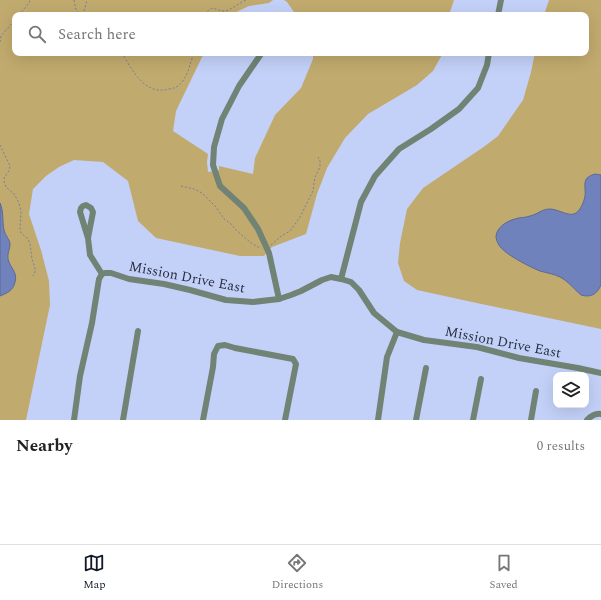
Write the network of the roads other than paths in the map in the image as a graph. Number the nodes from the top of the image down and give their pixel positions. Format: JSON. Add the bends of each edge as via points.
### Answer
{"nodes":[{"id":1,"x":501,"y":0,"type":"edge"},
{"id":2,"x":499,"y":12,"type":"edge"},
{"id":3,"x":260,"y":56,"type":"edge"},
{"id":4,"x":489,"y":56,"type":"edge"},
{"id":5,"x":88,"y":238,"type":"dead end"},
{"id":6,"x":102,"y":274,"type":"junction"},
{"id":7,"x":341,"y":279,"type":"junction"},
{"id":8,"x":279,"y":299,"type":"junction"},
{"id":9,"x":138,"y":331,"type":"dead end"},
{"id":10,"x":397,"y":332,"type":"junction"},
{"id":11,"x":426,"y":368,"type":"dead end"},
{"id":12,"x":601,"y":374,"type":"edge"},
{"id":13,"x":481,"y":379,"type":"dead end"},
{"id":14,"x":536,"y":391,"type":"dead end"},
{"id":15,"x":601,"y":414,"type":"edge"},
{"id":16,"x":74,"y":420,"type":"edge"},
{"id":17,"x":123,"y":420,"type":"edge"},
{"id":18,"x":203,"y":420,"type":"edge"},
{"id":19,"x":284,"y":420,"type":"edge"},
{"id":20,"x":378,"y":420,"type":"edge"},
{"id":21,"x":416,"y":420,"type":"edge"},
{"id":22,"x":473,"y":420,"type":"edge"},
{"id":23,"x":531,"y":420,"type":"edge"},
{"id":24,"x":587,"y":420,"type":"edge"}],
"edges":[{"from":1,"to":2,"type":"street"},
{"from":3,"to":8,"type":"street","via":[[239,86],[222,119],[214,147],[213,165],[220,186],[244,208],[258,229],[269,253]]},
{"from":4,"to":7,"type":"street","via":[[478,88],[459,109],[399,149],[375,176],[361,202]]},
{"from":5,"to":6,"type":"street","via":[[90,255]]},
{"from":6,"to":8,"type":"street","name":"Mission Drive East","via":[[108,272],[226,300],[254,302]]},
{"from":6,"to":16,"type":"street","via":[[80,376]]},
{"from":7,"to":8,"type":"street","name":"Mission Drive East","via":[[331,277]]},
{"from":7,"to":10,"type":"street","name":"Mission Drive East","via":[[351,282],[374,313]]},
{"from":9,"to":17,"type":"street"},
{"from":10,"to":12,"type":"street","name":"Mission Drive East","via":[[424,340],[477,347]]},
{"from":10,"to":20,"type":"street","via":[[387,357]]},
{"from":11,"to":21,"type":"street"},
{"from":13,"to":22,"type":"street"},
{"from":14,"to":23,"type":"street"},
{"from":15,"to":24,"type":"street","via":[[591,416]]},
{"from":18,"to":19,"type":"street","via":[[214,354],[218,346],[225,345],[294,359],[296,364]]}]}
